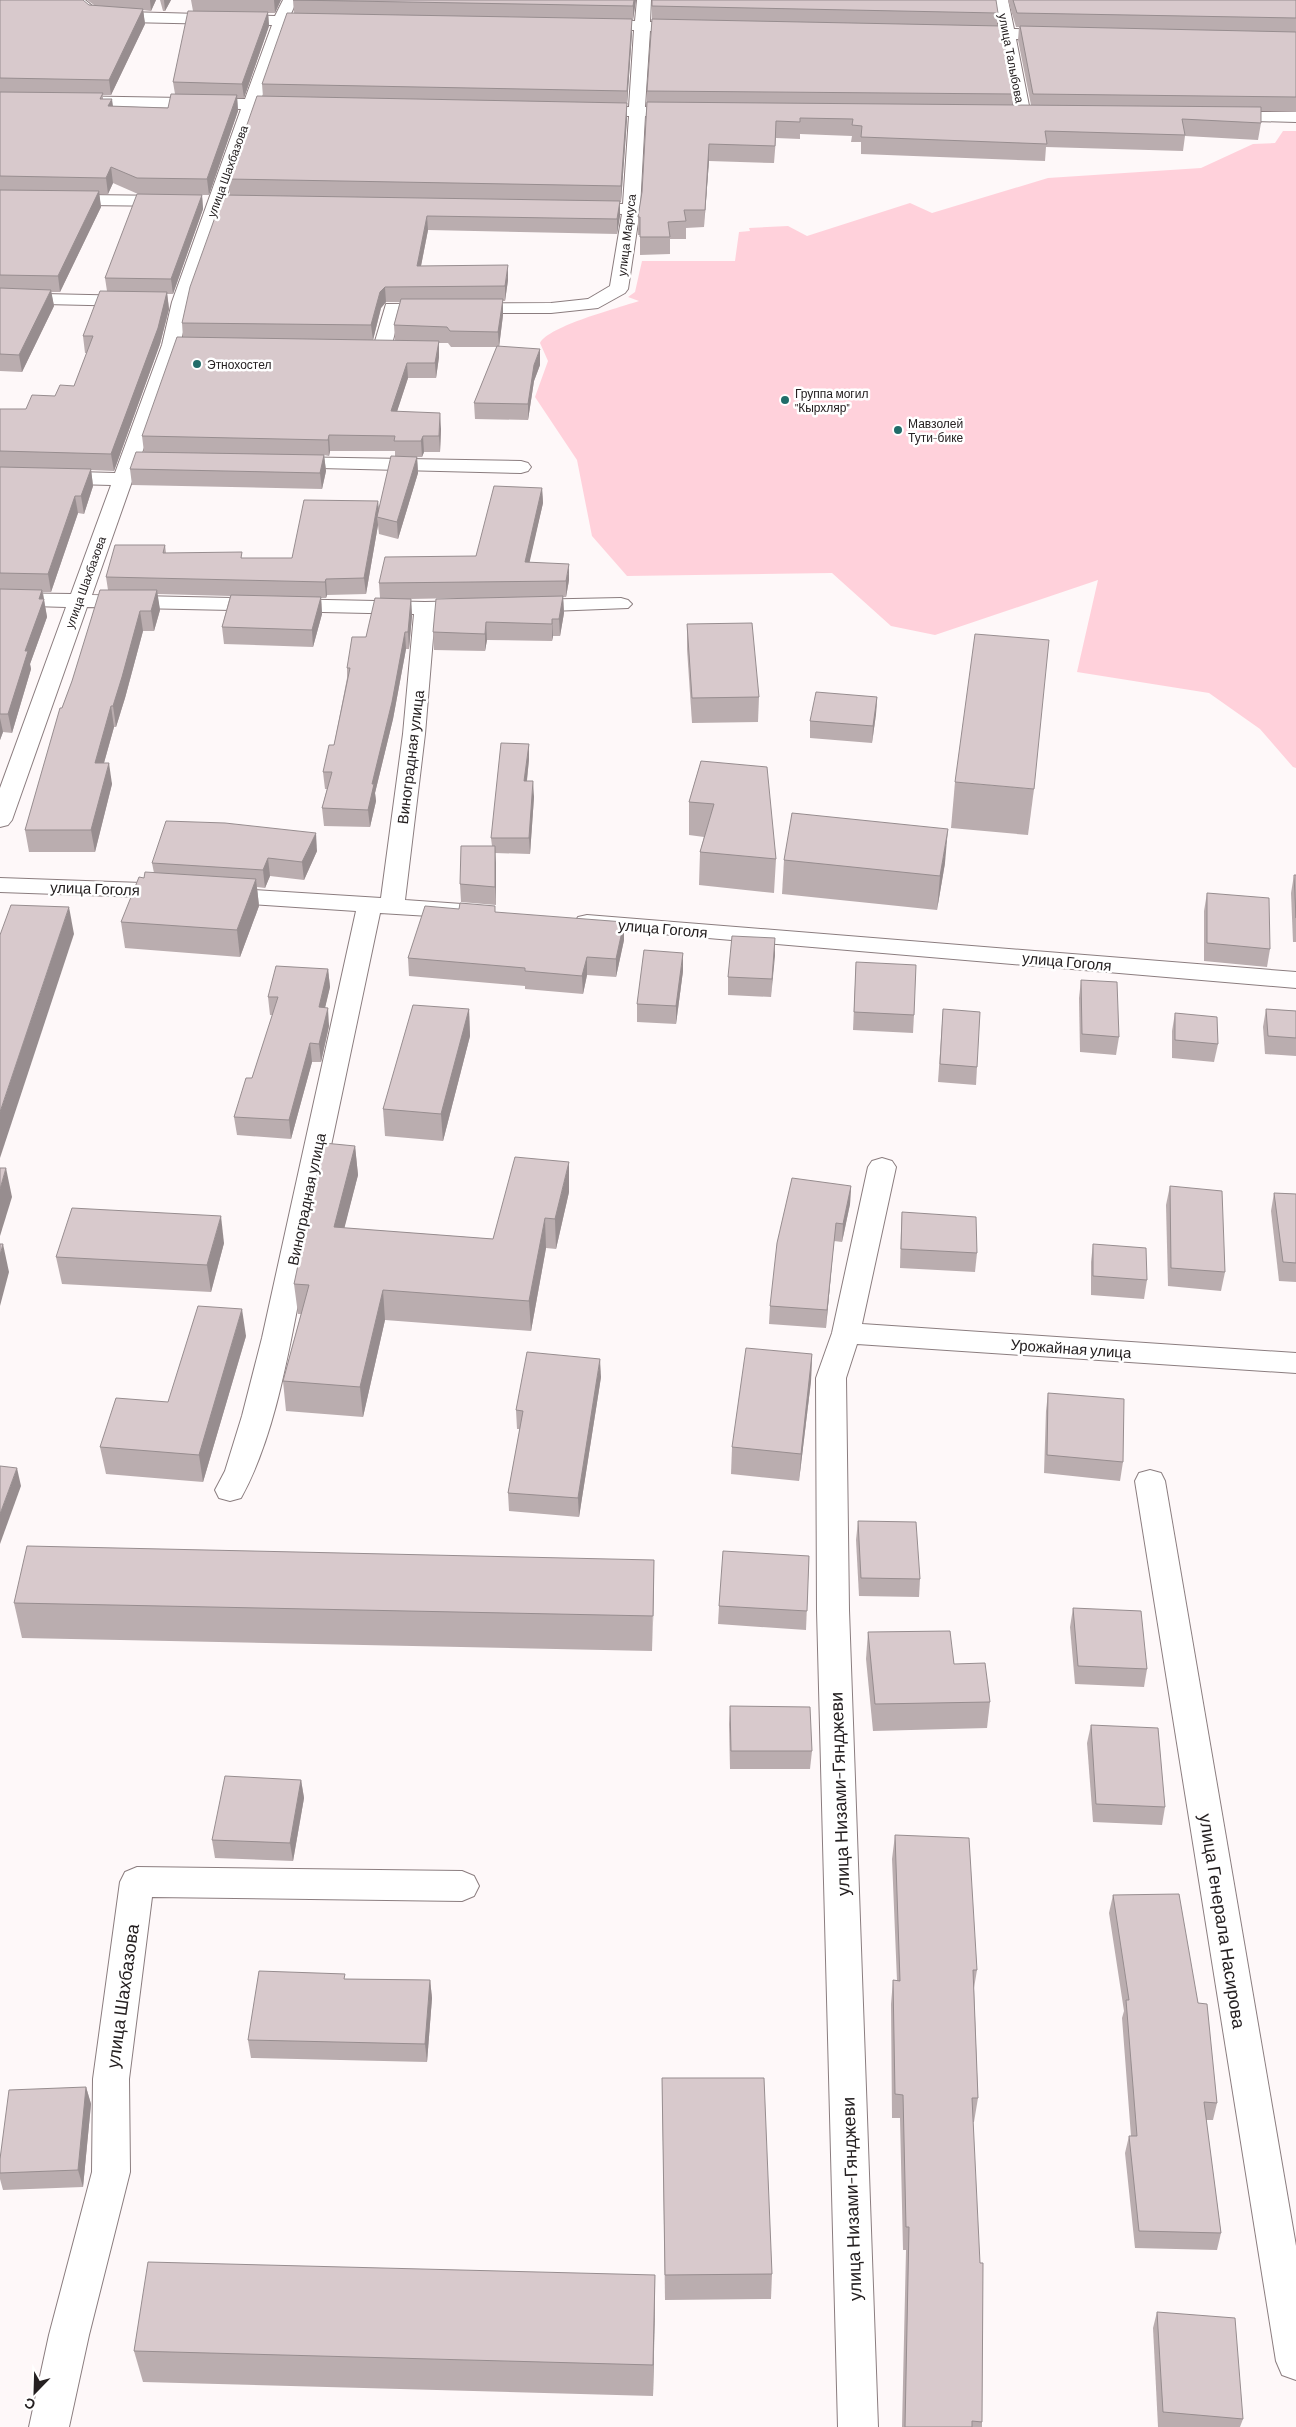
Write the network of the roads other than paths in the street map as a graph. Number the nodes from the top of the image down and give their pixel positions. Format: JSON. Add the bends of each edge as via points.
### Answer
{"nodes":[{"id":1,"x":76,"y":0,"type":"edge"},
{"id":2,"x":290,"y":0,"type":"edge"},
{"id":3,"x":644,"y":0,"type":"edge"},
{"id":4,"x":1002,"y":0,"type":"edge"},
{"id":5,"x":281,"y":20,"type":"junction"},
{"id":6,"x":339,"y":21,"type":"edge"},
{"id":7,"x":582,"y":25,"type":"edge"},
{"id":8,"x":641,"y":26,"type":"junction"},
{"id":9,"x":700,"y":27,"type":"edge"},
{"id":10,"x":948,"y":33,"type":"edge"},
{"id":11,"x":1008,"y":34,"type":"junction"},
{"id":12,"x":1068,"y":35,"type":"edge"},
{"id":13,"x":0,"y":100,"type":"edge"},
{"id":14,"x":252,"y":104,"type":"junction"},
{"id":15,"x":311,"y":105,"type":"edge"},
{"id":16,"x":578,"y":111,"type":"edge"},
{"id":17,"x":637,"y":112,"type":"junction"},
{"id":18,"x":696,"y":112,"type":"edge"},
{"id":19,"x":1004,"y":115,"type":"edge"},
{"id":20,"x":1024,"y":116,"type":"junction"},
{"id":21,"x":1043,"y":116,"type":"edge"},
{"id":22,"x":1208,"y":117,"type":"edge"},
{"id":23,"x":1296,"y":117,"type":"edge"},
{"id":24,"x":0,"y":199,"type":"edge"},
{"id":25,"x":216,"y":202,"type":"junction"},
{"id":26,"x":236,"y":202,"type":"edge"},
{"id":27,"x":562,"y":208,"type":"edge"},
{"id":28,"x":631,"y":209,"type":"junction"},
{"id":29,"x":0,"y":298,"type":"edge"},
{"id":30,"x":166,"y":301,"type":"junction"},
{"id":31,"x":362,"y":348,"type":"edge"},
{"id":32,"x":382,"y":348,"type":"junction"},
{"id":33,"x":402,"y":348,"type":"edge"},
{"id":34,"x":266,"y":463,"type":"edge"},
{"id":35,"x":521,"y":468,"type":"dead end"},
{"id":36,"x":0,"y":476,"type":"edge"},
{"id":37,"x":122,"y":479,"type":"junction"},
{"id":38,"x":0,"y":599,"type":"edge"},
{"id":39,"x":79,"y":600,"type":"junction"},
{"id":40,"x":621,"y":604,"type":"dead end"},
{"id":41,"x":425,"y":608,"type":"junction"},
{"id":42,"x":0,"y":820,"type":"edge"},
{"id":43,"x":0,"y":885,"type":"edge"},
{"id":44,"x":381,"y":905,"type":"junction"},
{"id":45,"x":481,"y":913,"type":"edge"},
{"id":46,"x":561,"y":919,"type":"edge"},
{"id":47,"x":1296,"y":980,"type":"edge"},
{"id":48,"x":882,"y":1167,"type":"dead end"},
{"id":49,"x":846,"y":1332,"type":"junction"},
{"id":50,"x":1296,"y":1363,"type":"edge"},
{"id":51,"x":1150,"y":1481,"type":"dead end"},
{"id":52,"x":230,"y":1490,"type":"dead end"},
{"id":53,"x":462,"y":1886,"type":"dead end"},
{"id":54,"x":1296,"y":2361,"type":"edge"},
{"id":55,"x":49,"y":2427,"type":"edge"},
{"id":56,"x":858,"y":2427,"type":"edge"}],
"edges":[{"from":1,"to":5,"type":"street","via":[[92,12],[126,17]]},
{"from":2,"to":5,"type":"street","name":"улица Шахбазова"},
{"from":3,"to":8,"type":"street","name":"улица Маркуса"},
{"from":4,"to":11,"type":"street","name":"улица Талыбова"},
{"from":5,"to":6,"type":"street"},
{"from":5,"to":14,"type":"street","name":"улица Шахбазова"},
{"from":7,"to":8,"type":"street"},
{"from":8,"to":9,"type":"street"},
{"from":8,"to":17,"type":"street","name":"улица Маркуса"},
{"from":10,"to":11,"type":"street"},
{"from":11,"to":12,"type":"street"},
{"from":11,"to":20,"type":"street","name":"улица Талыбова"},
{"from":13,"to":14,"type":"street"},
{"from":14,"to":15,"type":"street"},
{"from":14,"to":25,"type":"street","name":"улица Шахбазова"},
{"from":16,"to":17,"type":"street"},
{"from":17,"to":18,"type":"street"},
{"from":17,"to":28,"type":"street","name":"улица Маркуса"},
{"from":19,"to":20,"type":"street"},
{"from":20,"to":21,"type":"street"},
{"from":22,"to":23,"type":"street"},
{"from":24,"to":25,"type":"street"},
{"from":25,"to":26,"type":"street"},
{"from":25,"to":30,"type":"street","name":"улица Шахбазова"},
{"from":27,"to":28,"type":"street"},
{"from":28,"to":32,"type":"street","name":"улица Маркуса","via":[[619,288],[592,304],[551,308],[392,308]]},
{"from":29,"to":30,"type":"street"},
{"from":30,"to":37,"type":"street","name":"улица Шахбазова","via":[[178,345],[139,460]]},
{"from":31,"to":32,"type":"street"},
{"from":32,"to":33,"type":"street"},
{"from":34,"to":35,"type":"street"},
{"from":36,"to":37,"type":"street"},
{"from":37,"to":39,"type":"street","name":"улица Шахбазова"},
{"from":38,"to":39,"type":"street"},
{"from":39,"to":41,"type":"street"},
{"from":39,"to":42,"type":"street","name":"улица Шахбазова"},
{"from":40,"to":41,"type":"street"},
{"from":41,"to":44,"type":"street","name":"Виноградная улица","via":[[414,734]]},
{"from":43,"to":44,"type":"street","name":"улица Гоголя"},
{"from":44,"to":45,"type":"street","name":"улица Гоголя"},
{"from":44,"to":52,"type":"street","name":"Виноградная улица","via":[[257,1416],[240,1472]]},
{"from":46,"to":47,"type":"street","name":"улица Гоголя"},
{"from":48,"to":49,"type":"street","name":"улица Низами-Гянджеви"},
{"from":49,"to":50,"type":"street","name":"Урожайная улица"},
{"from":49,"to":56,"type":"street","name":"улица Низами-Гянджеви","via":[[831,1387],[834,1620]]},
{"from":51,"to":54,"type":"street","name":"улица Генерала Насирова"},
{"from":53,"to":55,"type":"street","name":"улица Шахбазова","via":[[137,1882],[111,2079],[111,2172]]}]}
